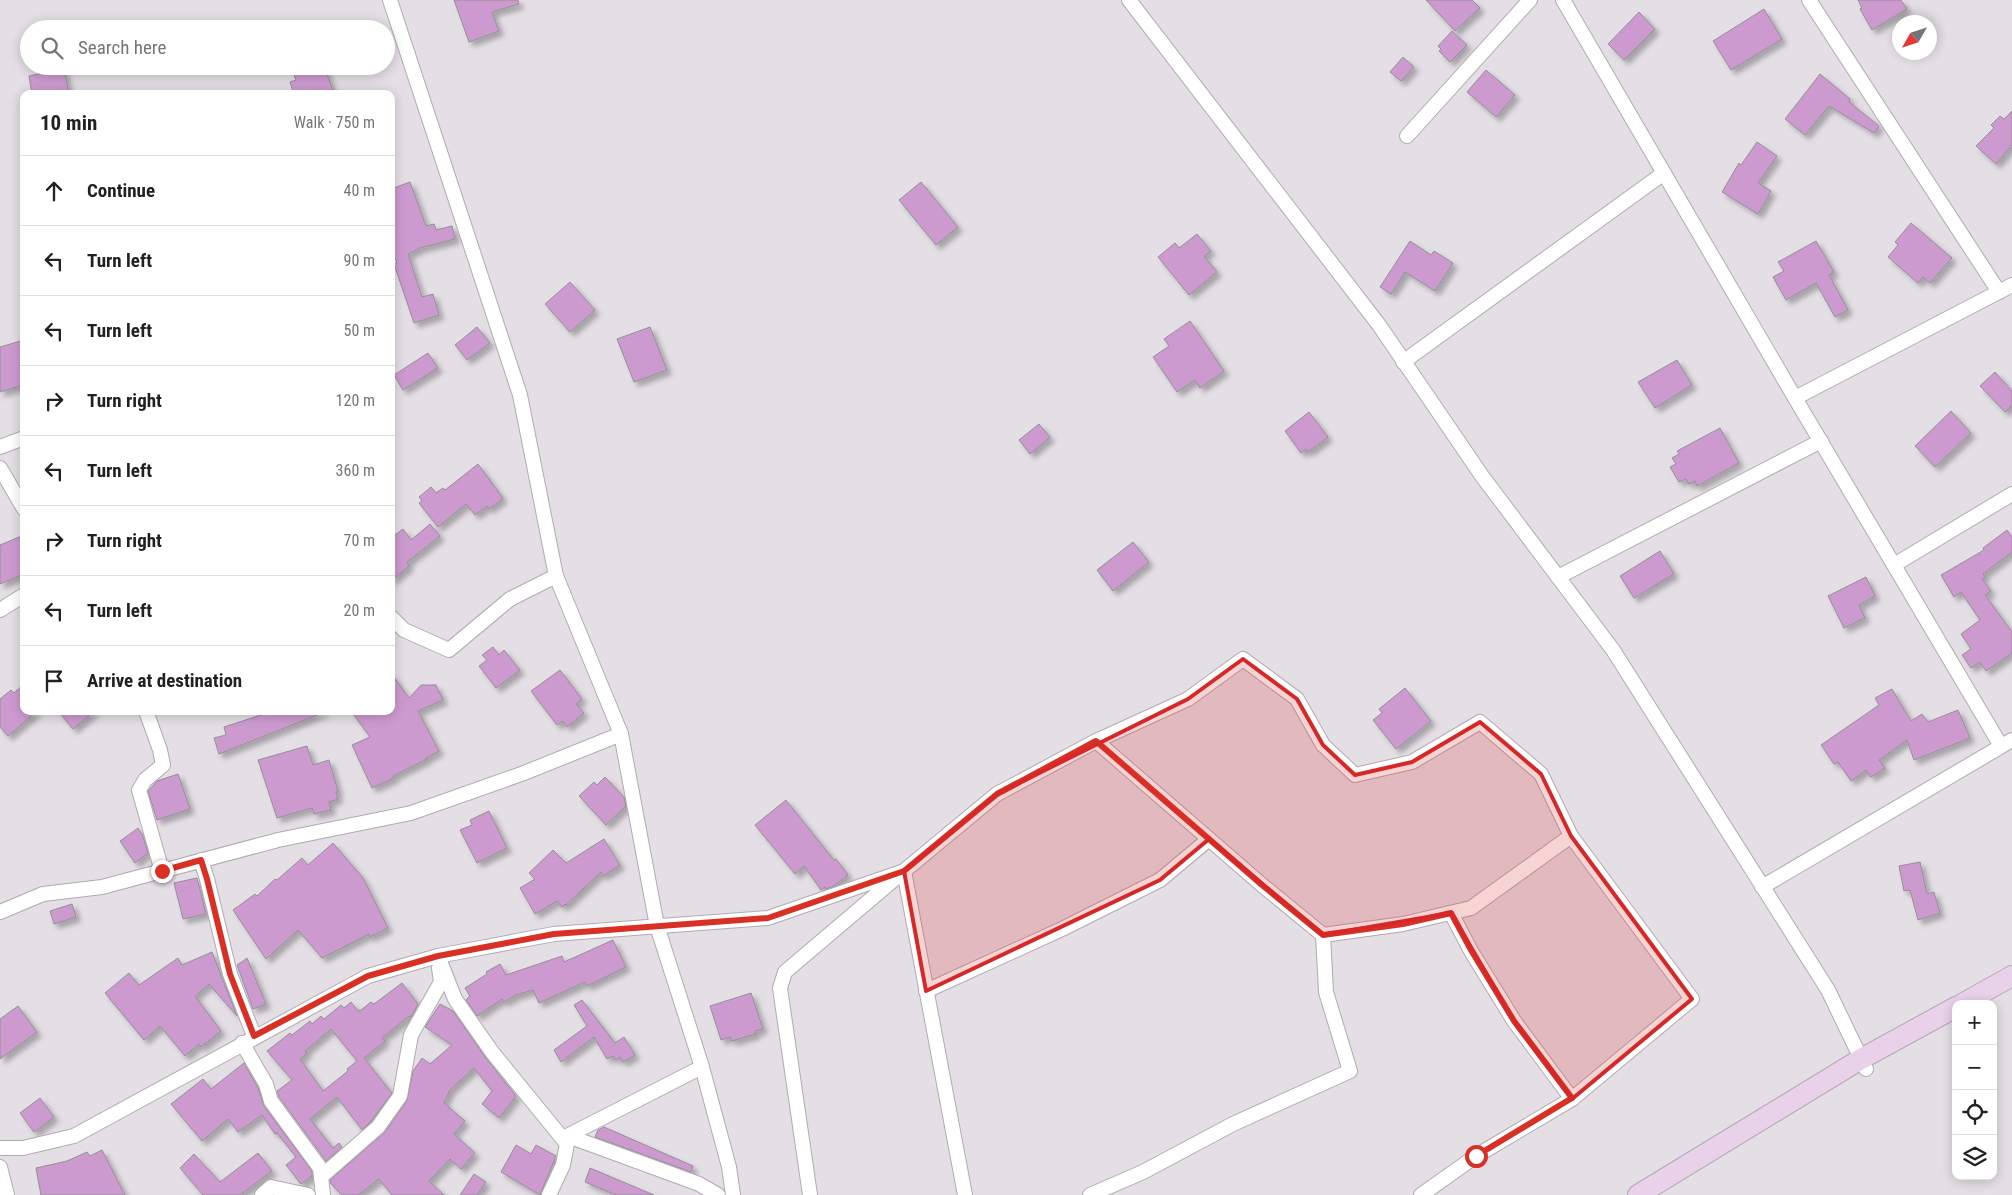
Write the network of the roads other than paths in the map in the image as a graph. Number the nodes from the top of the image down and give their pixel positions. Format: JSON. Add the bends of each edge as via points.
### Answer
{"nodes":[{"id":1,"x":390,"y":0,"type":"edge"},
{"id":2,"x":1129,"y":0,"type":"edge"},
{"id":3,"x":1530,"y":0,"type":"edge"},
{"id":4,"x":1563,"y":0,"type":"edge"},
{"id":5,"x":1809,"y":0,"type":"edge"},
{"id":6,"x":1407,"y":136,"type":"dead end"},
{"id":7,"x":1664,"y":173,"type":"junction"},
{"id":8,"x":2012,"y":285,"type":"edge"},
{"id":9,"x":2000,"y":292,"type":"junction"},
{"id":10,"x":1403,"y":362,"type":"junction"},
{"id":11,"x":1796,"y":398,"type":"junction"},
{"id":12,"x":20,"y":439,"type":"edge"},
{"id":13,"x":1821,"y":440,"type":"junction"},
{"id":14,"x":0,"y":446,"type":"edge"},
{"id":15,"x":0,"y":468,"type":"edge"},
{"id":16,"x":2012,"y":494,"type":"edge"},
{"id":17,"x":20,"y":502,"type":"edge"},
{"id":18,"x":1894,"y":565,"type":"junction"},
{"id":19,"x":556,"y":576,"type":"junction"},
{"id":20,"x":1558,"y":577,"type":"junction"},
{"id":21,"x":20,"y":598,"type":"edge"},
{"id":22,"x":0,"y":610,"type":"edge"},
{"id":23,"x":395,"y":621,"type":"edge"},
{"id":24,"x":147,"y":715,"type":"edge"},
{"id":25,"x":620,"y":734,"type":"junction"},
{"id":26,"x":1096,"y":741,"type":"junction"},
{"id":27,"x":2006,"y":743,"type":"edge"},
{"id":28,"x":1571,"y":836,"type":"junction"},
{"id":29,"x":1209,"y":839,"type":"junction"},
{"id":30,"x":201,"y":860,"type":"junction"},
{"id":31,"x":162,"y":871,"type":"junction"},
{"id":32,"x":904,"y":871,"type":"junction"},
{"id":33,"x":1762,"y":887,"type":"junction"},
{"id":34,"x":0,"y":912,"type":"edge"},
{"id":35,"x":1451,"y":913,"type":"junction"},
{"id":36,"x":657,"y":926,"type":"junction"},
{"id":37,"x":1323,"y":935,"type":"junction"},
{"id":38,"x":438,"y":956,"type":"junction"},
{"id":39,"x":2012,"y":976,"type":"edge"},
{"id":40,"x":2012,"y":989,"type":"edge"},
{"id":41,"x":926,"y":992,"type":"junction"},
{"id":42,"x":1969,"y":1000,"type":"edge"},
{"id":43,"x":1993,"y":1000,"type":"edge"},
{"id":44,"x":1952,"y":1009,"type":"edge"},
{"id":45,"x":1952,"y":1022,"type":"edge"},
{"id":46,"x":254,"y":1036,"type":"junction"},
{"id":47,"x":242,"y":1043,"type":"junction"},
{"id":48,"x":1864,"y":1064,"type":"junction"},
{"id":49,"x":702,"y":1067,"type":"junction"},
{"id":50,"x":1572,"y":1098,"type":"junction"},
{"id":51,"x":565,"y":1137,"type":"junction"},
{"id":52,"x":0,"y":1148,"type":"edge"},
{"id":53,"x":0,"y":1167,"type":"edge"},
{"id":54,"x":322,"y":1176,"type":"junction"},
{"id":55,"x":7,"y":1195,"type":"edge"},
{"id":56,"x":262,"y":1195,"type":"edge"},
{"id":57,"x":308,"y":1195,"type":"edge"},
{"id":58,"x":323,"y":1195,"type":"edge"},
{"id":59,"x":549,"y":1195,"type":"edge"},
{"id":60,"x":718,"y":1195,"type":"edge"},
{"id":61,"x":733,"y":1195,"type":"edge"},
{"id":62,"x":810,"y":1195,"type":"edge"},
{"id":63,"x":965,"y":1195,"type":"edge"},
{"id":64,"x":1090,"y":1195,"type":"edge"},
{"id":65,"x":1421,"y":1195,"type":"edge"},
{"id":66,"x":1638,"y":1195,"type":"edge"},
{"id":67,"x":1663,"y":1195,"type":"edge"}],
"edges":[{"from":1,"to":19,"type":"street","via":[[520,395]]},
{"from":2,"to":10,"type":"street","via":[[1379,325]]},
{"from":3,"to":6,"type":"street"},
{"from":4,"to":7,"type":"street"},
{"from":5,"to":9,"type":"street"},
{"from":7,"to":10,"type":"street"},
{"from":7,"to":11,"type":"street"},
{"from":8,"to":9,"type":"street"},
{"from":9,"to":11,"type":"street"},
{"from":10,"to":20,"type":"street","via":[[1482,476]]},
{"from":11,"to":13,"type":"street"},
{"from":12,"to":14,"type":"street"},
{"from":13,"to":18,"type":"street"},
{"from":13,"to":20,"type":"street"},
{"from":15,"to":17,"type":"street"},
{"from":16,"to":18,"type":"street"},
{"from":18,"to":27,"type":"street"},
{"from":19,"to":23,"type":"street","via":[[510,599],[449,650],[404,630]]},
{"from":19,"to":25,"type":"street"},
{"from":20,"to":33,"type":"street","via":[[1613,650]]},
{"from":21,"to":22,"type":"street"},
{"from":24,"to":31,"type":"street","via":[[163,765],[145,780],[139,790]]},
{"from":25,"to":30,"type":"street","via":[[524,773],[411,813],[278,840]]},
{"from":25,"to":36,"type":"street"},
{"from":26,"to":28,"type":"street","via":[[1188,699],[1243,659],[1297,698],[1323,745],[1355,775],[1412,762],[1480,722],[1541,774]]},
{"from":26,"to":29,"type":"street"},
{"from":26,"to":32,"type":"street","via":[[997,794]]},
{"from":27,"to":33,"type":"street"},
{"from":28,"to":35,"type":"street","via":[[1471,908]]},
{"from":28,"to":50,"type":"street","via":[[1692,999]]},
{"from":29,"to":37,"type":"street"},
{"from":29,"to":41,"type":"street","via":[[1160,880]]},
{"from":30,"to":31,"type":"street"},
{"from":30,"to":46,"type":"street","via":[[230,974]]},
{"from":31,"to":34,"type":"street","via":[[102,887],[44,894]]},
{"from":32,"to":36,"type":"street","via":[[768,918]]},
{"from":32,"to":41,"type":"street"},
{"from":32,"to":62,"type":"street","via":[[785,972],[780,988]]},
{"from":33,"to":48,"type":"street","via":[[1828,990]]},
{"from":35,"to":37,"type":"street","via":[[1403,924]]},
{"from":35,"to":50,"type":"street","via":[[1514,1021]]},
{"from":36,"to":38,"type":"street","via":[[554,934]]},
{"from":36,"to":49,"type":"street"},
{"from":37,"to":64,"type":"street","via":[[1326,992],[1350,1071],[1233,1124],[1143,1172]]},
{"from":38,"to":46,"type":"street","via":[[368,976]]},
{"from":38,"to":51,"type":"street","via":[[455,999],[492,1052]]},
{"from":38,"to":54,"type":"street","via":[[441,982],[411,1035],[400,1096],[378,1126]]},
{"from":39,"to":42,"type":"main road"},
{"from":40,"to":43,"type":"main road"},
{"from":41,"to":63,"type":"street"},
{"from":44,"to":48,"type":"main road"},
{"from":45,"to":48,"type":"main road"},
{"from":46,"to":47,"type":"street"},
{"from":47,"to":52,"type":"street","via":[[74,1136],[22,1148]]},
{"from":47,"to":54,"type":"street","via":[[266,1084],[271,1101],[306,1146]]},
{"from":48,"to":66,"type":"main road"},
{"from":48,"to":67,"type":"main road"},
{"from":49,"to":51,"type":"street"},
{"from":49,"to":61,"type":"street","via":[[729,1167]]},
{"from":50,"to":65,"type":"street","via":[[1476,1156]]},
{"from":51,"to":59,"type":"street","via":[[563,1165]]},
{"from":51,"to":60,"type":"street","via":[[699,1184]]},
{"from":53,"to":55,"type":"street"},
{"from":54,"to":58,"type":"street"},
{"from":56,"to":57,"type":"street","via":[[271,1187]]}]}
